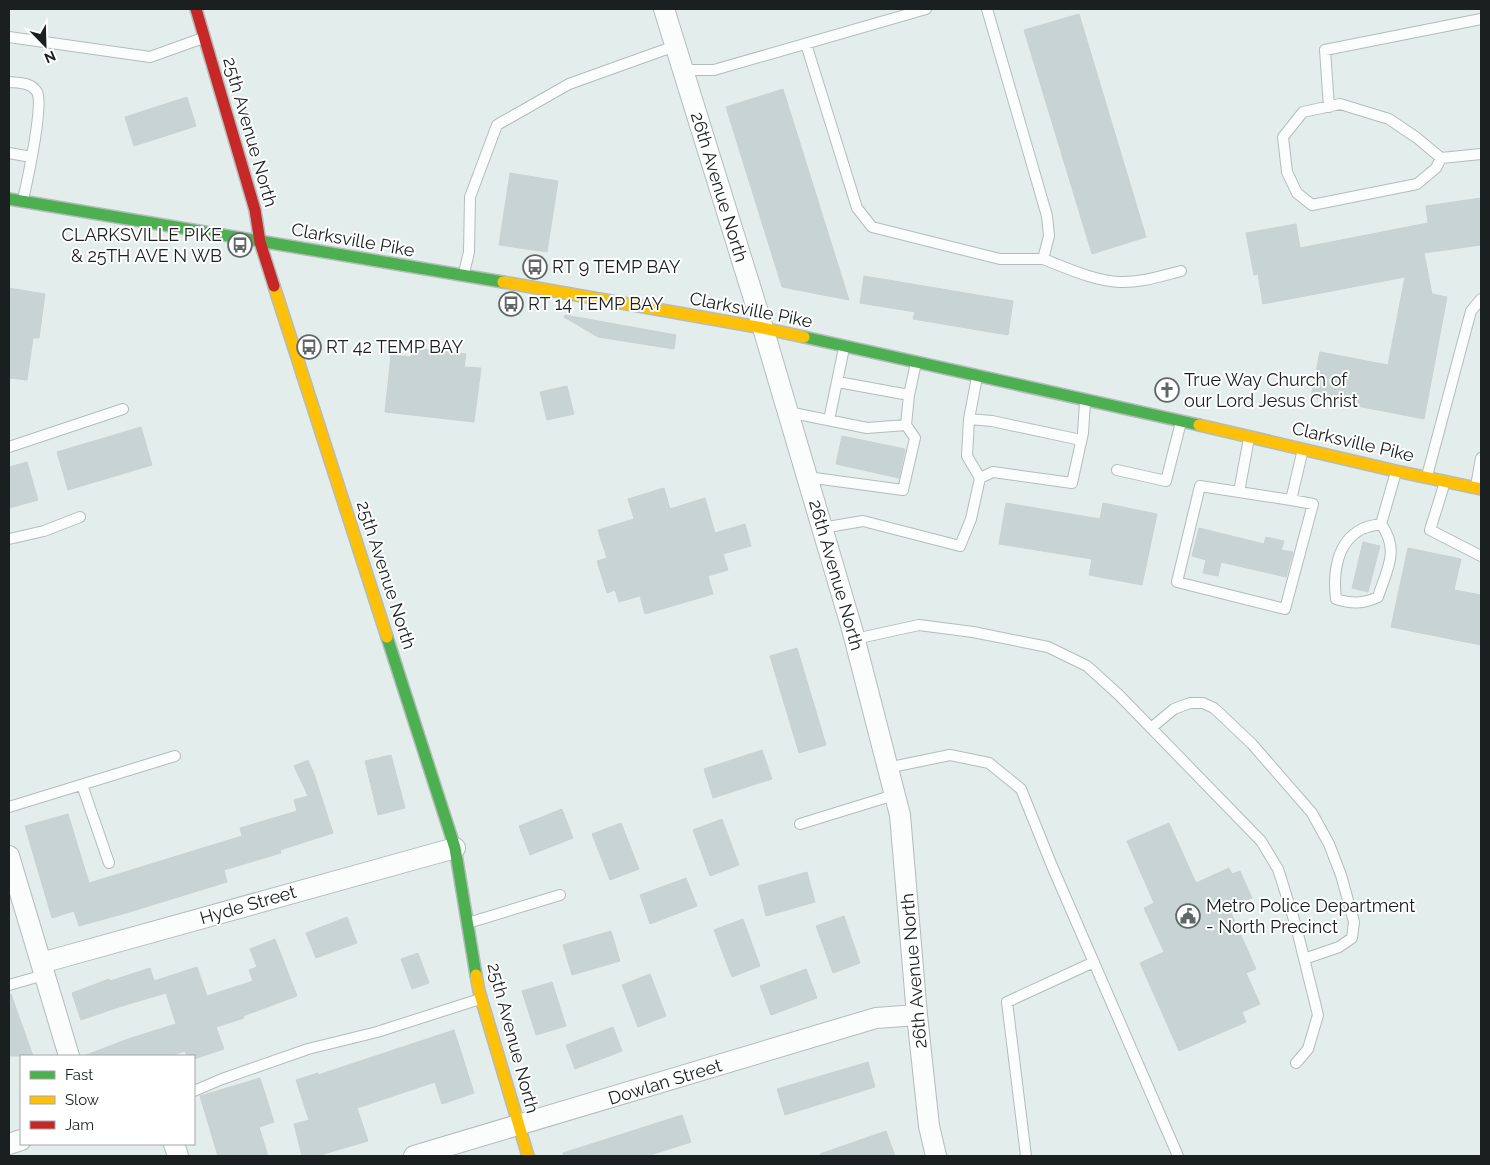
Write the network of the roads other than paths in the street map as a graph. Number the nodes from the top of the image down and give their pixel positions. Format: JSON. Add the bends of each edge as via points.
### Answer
{"nodes":[{"id":1,"x":196,"y":9,"type":"edge"},
{"id":2,"x":664,"y":9,"type":"edge"},
{"id":3,"x":926,"y":9,"type":"edge"},
{"id":4,"x":987,"y":9,"type":"edge"},
{"id":5,"x":1481,"y":19,"type":"edge"},
{"id":6,"x":9,"y":37,"type":"edge"},
{"id":7,"x":204,"y":37,"type":"junction"},
{"id":8,"x":806,"y":44,"type":"junction"},
{"id":9,"x":675,"y":46,"type":"junction"},
{"id":10,"x":682,"y":70,"type":"junction"},
{"id":11,"x":9,"y":82,"type":"edge"},
{"id":12,"x":1329,"y":106,"type":"junction"},
{"id":13,"x":9,"y":153,"type":"edge"},
{"id":14,"x":1481,"y":154,"type":"edge"},
{"id":15,"x":31,"y":156,"type":"junction"},
{"id":16,"x":1441,"y":158,"type":"junction"},
{"id":17,"x":9,"y":199,"type":"edge"},
{"id":18,"x":23,"y":201,"type":"junction"},
{"id":19,"x":260,"y":242,"type":"junction"},
{"id":20,"x":1044,"y":259,"type":"junction"},
{"id":21,"x":1181,"y":271,"type":"dead end"},
{"id":22,"x":464,"y":274,"type":"junction"},
{"id":23,"x":1481,"y":299,"type":"edge"},
{"id":24,"x":763,"y":328,"type":"junction"},
{"id":25,"x":845,"y":346,"type":"junction"},
{"id":26,"x":916,"y":362,"type":"junction"},
{"id":27,"x":977,"y":376,"type":"junction"},
{"id":28,"x":838,"y":382,"type":"junction"},
{"id":29,"x":909,"y":395,"type":"junction"},
{"id":30,"x":1085,"y":400,"type":"junction"},
{"id":31,"x":123,"y":409,"type":"dead end"},
{"id":32,"x":788,"y":412,"type":"junction"},
{"id":33,"x":969,"y":419,"type":"junction"},
{"id":34,"x":829,"y":420,"type":"junction"},
{"id":35,"x":1181,"y":421,"type":"junction"},
{"id":36,"x":906,"y":425,"type":"junction"},
{"id":37,"x":1249,"y":436,"type":"junction"},
{"id":38,"x":1081,"y":440,"type":"junction"},
{"id":39,"x":9,"y":447,"type":"edge"},
{"id":40,"x":1303,"y":448,"type":"junction"},
{"id":41,"x":1481,"y":458,"type":"edge"},
{"id":42,"x":1117,"y":470,"type":"dead end"},
{"id":43,"x":1396,"y":471,"type":"junction"},
{"id":44,"x":807,"y":477,"type":"junction"},
{"id":45,"x":1426,"y":477,"type":"junction"},
{"id":46,"x":980,"y":478,"type":"junction"},
{"id":47,"x":1445,"y":481,"type":"junction"},
{"id":48,"x":1478,"y":489,"type":"edge"},
{"id":49,"x":1238,"y":492,"type":"junction"},
{"id":50,"x":1291,"y":500,"type":"junction"},
{"id":51,"x":80,"y":517,"type":"dead end"},
{"id":52,"x":1381,"y":524,"type":"junction"},
{"id":53,"x":822,"y":528,"type":"junction"},
{"id":54,"x":9,"y":539,"type":"edge"},
{"id":55,"x":1481,"y":556,"type":"edge"},
{"id":56,"x":855,"y":639,"type":"junction"},
{"id":57,"x":1151,"y":728,"type":"junction"},
{"id":58,"x":175,"y":756,"type":"dead end"},
{"id":59,"x":888,"y":768,"type":"junction"},
{"id":60,"x":82,"y":785,"type":"junction"},
{"id":61,"x":894,"y":795,"type":"junction"},
{"id":62,"x":9,"y":807,"type":"edge"},
{"id":63,"x":800,"y":824,"type":"dead end"},
{"id":64,"x":455,"y":848,"type":"junction"},
{"id":65,"x":9,"y":856,"type":"edge"},
{"id":66,"x":109,"y":863,"type":"dead end"},
{"id":67,"x":560,"y":895,"type":"dead end"},
{"id":68,"x":468,"y":923,"type":"junction"},
{"id":69,"x":1304,"y":959,"type":"junction"},
{"id":70,"x":1094,"y":962,"type":"junction"},
{"id":71,"x":43,"y":969,"type":"junction"},
{"id":72,"x":9,"y":985,"type":"edge"},
{"id":73,"x":481,"y":999,"type":"junction"},
{"id":74,"x":917,"y":1015,"type":"junction"},
{"id":75,"x":70,"y":1055,"type":"edge"},
{"id":76,"x":1296,"y":1063,"type":"dead end"},
{"id":77,"x":195,"y":1091,"type":"edge"},
{"id":78,"x":519,"y":1125,"type":"junction"},
{"id":79,"x":414,"y":1156,"type":"edge"},
{"id":80,"x":528,"y":1156,"type":"edge"},
{"id":81,"x":936,"y":1156,"type":"edge"},
{"id":82,"x":1026,"y":1156,"type":"edge"},
{"id":83,"x":1178,"y":1156,"type":"edge"}],
"edges":[{"from":1,"to":7,"type":"main road","name":"25th Avenue North"},
{"from":2,"to":9,"type":"street","name":"26th Avenue North"},
{"from":3,"to":8,"type":"lane"},
{"from":4,"to":20,"type":"lane","via":[[1047,216],[1049,236]]},
{"from":5,"to":12,"type":"lane","via":[[1325,50]]},
{"from":6,"to":7,"type":"lane","via":[[150,57]]},
{"from":7,"to":19,"type":"main road","name":"25th Avenue North","via":[[255,210]]},
{"from":8,"to":10,"type":"lane","via":[[714,70]]},
{"from":8,"to":20,"type":"lane","via":[[857,208],[872,227],[1000,259]]},
{"from":9,"to":10,"type":"street","name":"26th Avenue North"},
{"from":9,"to":22,"type":"lane","via":[[569,84],[497,125],[470,197],[469,252]]},
{"from":10,"to":24,"type":"street","name":"26th Avenue North"},
{"from":11,"to":15,"type":"lane","via":[[26,83],[36,90],[39,98]]},
{"from":12,"to":16,"type":"lane","via":[[1340,104],[1389,119]]},
{"from":12,"to":16,"type":"lane","via":[[1303,112],[1283,137],[1287,172],[1297,193],[1312,205],[1417,184],[1436,168]]},
{"from":13,"to":15,"type":"lane"},
{"from":14,"to":16,"type":"lane"},
{"from":15,"to":18,"type":"lane"},
{"from":17,"to":18,"type":"main road","name":"Clarksville Pike"},
{"from":18,"to":19,"type":"main road","name":"Clarksville Pike"},
{"from":19,"to":22,"type":"main road","name":"Clarksville Pike"},
{"from":19,"to":64,"type":"main road","name":"25th Avenue North"},
{"from":20,"to":21,"type":"lane","via":[[1118,282],[1139,281]]},
{"from":22,"to":24,"type":"main road","name":"Clarksville Pike"},
{"from":23,"to":45,"type":"lane","via":[[1471,311]]},
{"from":24,"to":25,"type":"main road","name":"Clarksville Pike"},
{"from":24,"to":32,"type":"street","name":"26th Avenue North"},
{"from":25,"to":26,"type":"main road","name":"Clarksville Pike"},
{"from":25,"to":28,"type":"lane"},
{"from":26,"to":27,"type":"main road","name":"Clarksville Pike"},
{"from":26,"to":29,"type":"lane"},
{"from":27,"to":30,"type":"main road","name":"Clarksville Pike"},
{"from":27,"to":33,"type":"lane"},
{"from":28,"to":29,"type":"lane"},
{"from":28,"to":34,"type":"lane"},
{"from":29,"to":36,"type":"lane"},
{"from":30,"to":35,"type":"main road","name":"Clarksville Pike"},
{"from":30,"to":38,"type":"lane"},
{"from":31,"to":39,"type":"lane"},
{"from":32,"to":34,"type":"lane"},
{"from":32,"to":44,"type":"street","name":"26th Avenue North"},
{"from":33,"to":38,"type":"lane"},
{"from":33,"to":46,"type":"lane","via":[[967,456]]},
{"from":34,"to":36,"type":"lane","via":[[867,428]]},
{"from":35,"to":37,"type":"main road","name":"Clarksville Pike"},
{"from":35,"to":42,"type":"lane","via":[[1166,481]]},
{"from":36,"to":44,"type":"lane","via":[[915,438],[903,490]]},
{"from":37,"to":40,"type":"main road","name":"Clarksville Pike"},
{"from":37,"to":49,"type":"lane"},
{"from":38,"to":46,"type":"lane","via":[[1072,483],[993,472]]},
{"from":40,"to":43,"type":"main road","name":"Clarksville Pike"},
{"from":40,"to":50,"type":"lane"},
{"from":41,"to":48,"type":"lane"},
{"from":43,"to":45,"type":"main road","name":"Clarksville Pike"},
{"from":43,"to":52,"type":"lane"},
{"from":44,"to":53,"type":"street","name":"26th Avenue North"},
{"from":45,"to":47,"type":"main road","name":"Clarksville Pike"},
{"from":46,"to":53,"type":"lane","via":[[971,520],[960,546],[863,521]]},
{"from":47,"to":48,"type":"main road","name":"Clarksville Pike"},
{"from":47,"to":55,"type":"lane","via":[[1430,530]]},
{"from":49,"to":50,"type":"lane"},
{"from":49,"to":50,"type":"lane","via":[[1200,486],[1177,582],[1285,609],[1313,504]]},
{"from":51,"to":54,"type":"lane","via":[[44,531]]},
{"from":52,"to":52,"type":"lane","via":[[1363,528],[1350,537],[1340,554],[1334,582],[1336,599],[1351,604],[1378,597],[1391,554],[1390,536]]},
{"from":53,"to":56,"type":"street","name":"26th Avenue North"},
{"from":56,"to":57,"type":"lane","via":[[919,625],[1048,647],[1087,666]]},
{"from":56,"to":59,"type":"street","name":"26th Avenue North"},
{"from":57,"to":69,"type":"lane","via":[[1261,840],[1278,870]]},
{"from":57,"to":69,"type":"lane","via":[[1174,709],[1190,703],[1203,703],[1214,708],[1252,744],[1312,813],[1341,875],[1354,922],[1352,938],[1340,947]]},
{"from":58,"to":60,"type":"lane"},
{"from":59,"to":61,"type":"street","name":"26th Avenue North"},
{"from":59,"to":70,"type":"lane","via":[[950,755],[988,763],[1021,789]]},
{"from":60,"to":62,"type":"lane"},
{"from":60,"to":66,"type":"lane"},
{"from":61,"to":63,"type":"lane"},
{"from":61,"to":74,"type":"street","name":"26th Avenue North","via":[[900,815]]},
{"from":64,"to":68,"type":"main road","name":"25th Avenue North"},
{"from":64,"to":71,"type":"street","name":"Hyde Street"},
{"from":65,"to":71,"type":"street"},
{"from":67,"to":68,"type":"lane"},
{"from":68,"to":73,"type":"main road","name":"25th Avenue North"},
{"from":69,"to":76,"type":"lane","via":[[1318,1015],[1308,1049]]},
{"from":70,"to":82,"type":"lane","via":[[1007,1002]]},
{"from":70,"to":83,"type":"lane"},
{"from":71,"to":72,"type":"lane"},
{"from":71,"to":75,"type":"street"},
{"from":73,"to":77,"type":"lane","via":[[378,1032],[308,1049]]},
{"from":73,"to":78,"type":"main road","name":"25th Avenue North"},
{"from":74,"to":78,"type":"street","name":"Dowlan Street","via":[[876,1018]]},
{"from":74,"to":81,"type":"street","name":"26th Avenue North","via":[[929,1126]]},
{"from":78,"to":79,"type":"street","name":"Dowlan Street"},
{"from":78,"to":80,"type":"main road","name":"25th Avenue North"}]}
